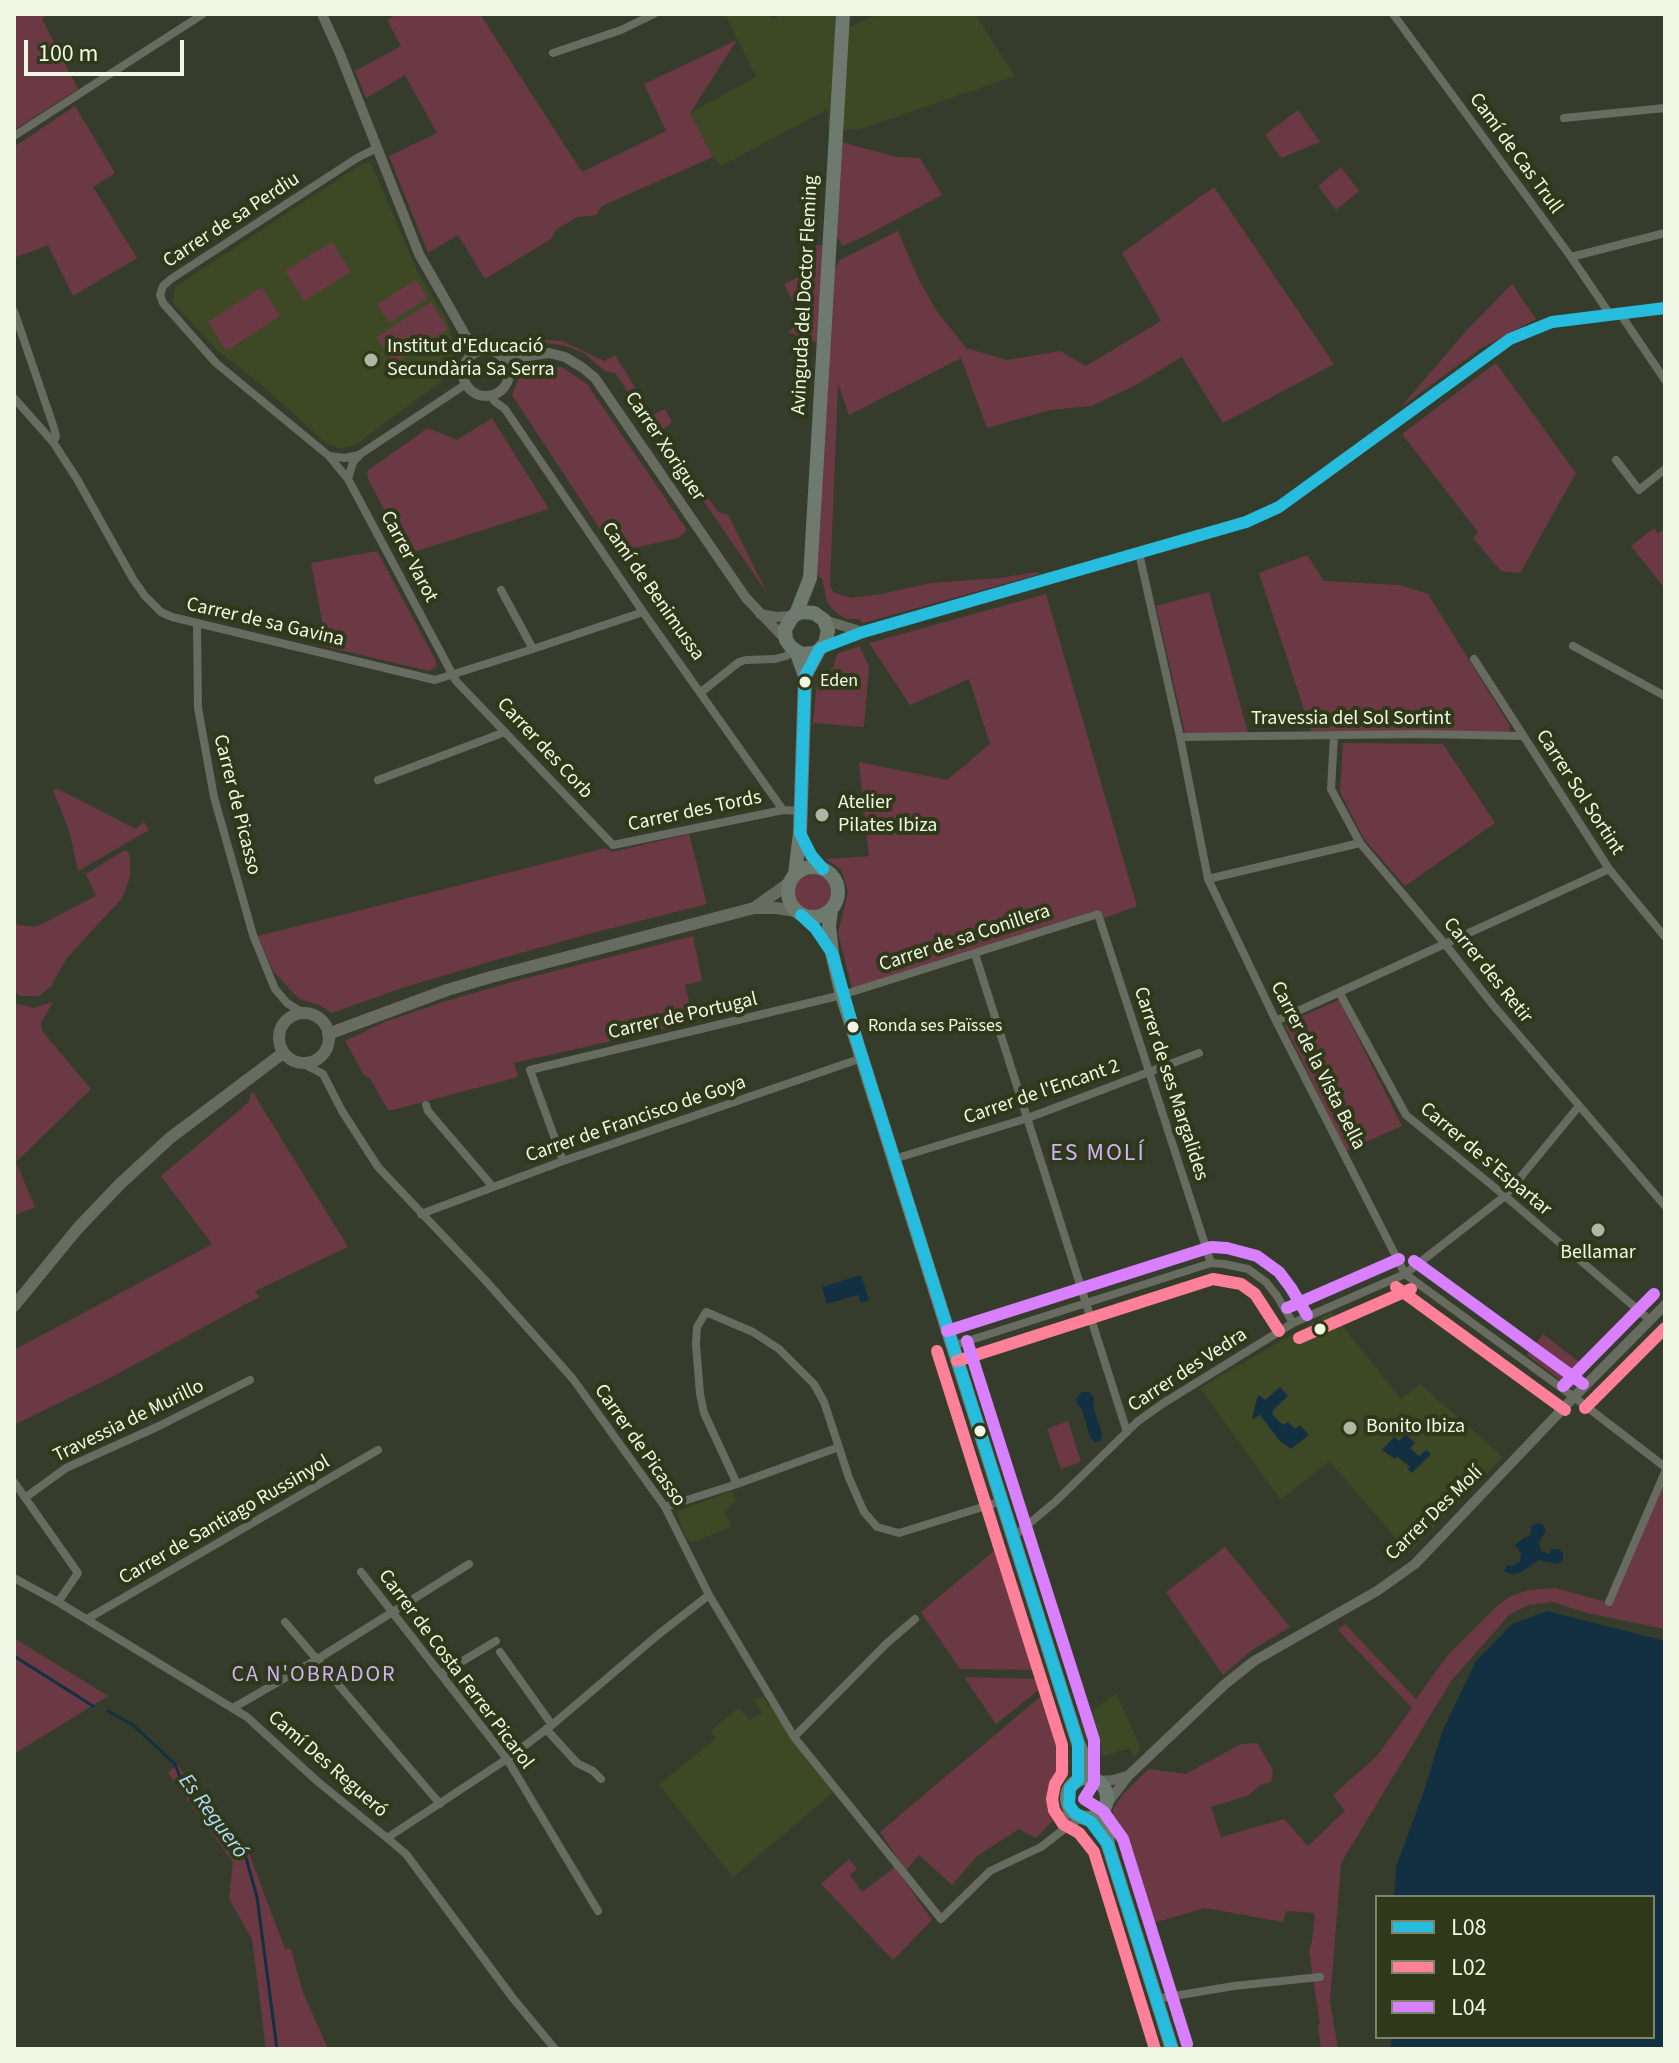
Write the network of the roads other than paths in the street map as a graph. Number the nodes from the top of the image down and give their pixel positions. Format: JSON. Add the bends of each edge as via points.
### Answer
{"nodes":[{"id":1,"x":203,"y":14,"type":"edge"},
{"id":2,"x":322,"y":14,"type":"edge"},
{"id":3,"x":654,"y":14,"type":"edge"},
{"id":4,"x":843,"y":14,"type":"edge"},
{"id":5,"x":1393,"y":14,"type":"edge"},
{"id":6,"x":553,"y":53,"type":"dead end"},
{"id":7,"x":1665,"y":108,"type":"edge"},
{"id":8,"x":1564,"y":118,"type":"dead end"},
{"id":9,"x":14,"y":136,"type":"edge"},
{"id":10,"x":377,"y":148,"type":"junction"},
{"id":11,"x":1665,"y":233,"type":"edge"},
{"id":12,"x":1571,"y":257,"type":"junction"},
{"id":13,"x":1665,"y":308,"type":"edge"},
{"id":14,"x":14,"y":311,"type":"edge"},
{"id":15,"x":1614,"y":313,"type":"junction"},
{"id":16,"x":475,"y":352,"type":"junction"},
{"id":17,"x":507,"y":361,"type":"junction"},
{"id":18,"x":1665,"y":380,"type":"edge"},
{"id":19,"x":466,"y":384,"type":"junction"},
{"id":20,"x":493,"y":395,"type":"junction"},
{"id":21,"x":14,"y":398,"type":"edge"},
{"id":22,"x":53,"y":442,"type":"junction"},
{"id":23,"x":359,"y":455,"type":"junction"},
{"id":24,"x":329,"y":456,"type":"junction"},
{"id":25,"x":1616,"y":460,"type":"dead end"},
{"id":26,"x":1665,"y":469,"type":"edge"},
{"id":27,"x":348,"y":479,"type":"junction"},
{"id":28,"x":1139,"y":553,"type":"junction"},
{"id":29,"x":810,"y":578,"type":"junction"},
{"id":30,"x":501,"y":590,"type":"dead end"},
{"id":31,"x":643,"y":612,"type":"junction"},
{"id":32,"x":760,"y":614,"type":"junction"},
{"id":33,"x":794,"y":615,"type":"junction"},
{"id":34,"x":821,"y":618,"type":"junction"},
{"id":35,"x":197,"y":623,"type":"junction"},
{"id":36,"x":863,"y":632,"type":"junction"},
{"id":37,"x":1573,"y":646,"type":"dead end"},
{"id":38,"x":792,"y":647,"type":"junction"},
{"id":39,"x":533,"y":649,"type":"junction"},
{"id":40,"x":820,"y":649,"type":"junction"},
{"id":41,"x":1474,"y":659,"type":"dead end"},
{"id":42,"x":453,"y":675,"type":"junction"},
{"id":43,"x":805,"y":676,"type":"junction"},
{"id":44,"x":700,"y":693,"type":"junction"},
{"id":45,"x":1665,"y":696,"type":"edge"},
{"id":46,"x":505,"y":732,"type":"junction"},
{"id":47,"x":1334,"y":735,"type":"junction"},
{"id":48,"x":1522,"y":736,"type":"junction"},
{"id":49,"x":1180,"y":737,"type":"junction"},
{"id":50,"x":378,"y":780,"type":"dead end"},
{"id":51,"x":783,"y":810,"type":"junction"},
{"id":52,"x":800,"y":811,"type":"junction"},
{"id":53,"x":800,"y":833,"type":"junction"},
{"id":54,"x":1360,"y":843,"type":"junction"},
{"id":55,"x":613,"y":845,"type":"joint"},
{"id":56,"x":823,"y":869,"type":"junction"},
{"id":57,"x":1609,"y":869,"type":"junction"},
{"id":58,"x":792,"y":879,"type":"junction"},
{"id":59,"x":1208,"y":879,"type":"junction"},
{"id":60,"x":754,"y":908,"type":"junction"},
{"id":61,"x":831,"y":910,"type":"junction"},
{"id":62,"x":799,"y":913,"type":"junction"},
{"id":63,"x":1098,"y":914,"type":"joint"},
{"id":64,"x":1665,"y":937,"type":"edge"},
{"id":65,"x":1445,"y":944,"type":"junction"},
{"id":66,"x":832,"y":953,"type":"junction"},
{"id":67,"x":975,"y":954,"type":"junction"},
{"id":68,"x":1339,"y":992,"type":"junction"},
{"id":69,"x":842,"y":995,"type":"junction"},
{"id":70,"x":303,"y":1013,"type":"junction"},
{"id":71,"x":1276,"y":1021,"type":"junction"},
{"id":72,"x":328,"y":1034,"type":"junction"},
{"id":73,"x":283,"y":1053,"type":"junction"},
{"id":74,"x":1199,"y":1053,"type":"dead end"},
{"id":75,"x":862,"y":1058,"type":"junction"},
{"id":76,"x":300,"y":1062,"type":"junction"},
{"id":77,"x":1149,"y":1072,"type":"junction"},
{"id":78,"x":426,"y":1105,"type":"dead end"},
{"id":79,"x":1579,"y":1106,"type":"junction"},
{"id":80,"x":1028,"y":1118,"type":"junction"},
{"id":81,"x":894,"y":1159,"type":"junction"},
{"id":82,"x":563,"y":1161,"type":"junction"},
{"id":83,"x":493,"y":1187,"type":"junction"},
{"id":84,"x":1505,"y":1196,"type":"junction"},
{"id":85,"x":1665,"y":1206,"type":"edge"},
{"id":86,"x":421,"y":1214,"type":"junction"},
{"id":87,"x":1211,"y":1263,"type":"junction"},
{"id":88,"x":1405,"y":1274,"type":"junction"},
{"id":89,"x":1087,"y":1303,"type":"junction"},
{"id":90,"x":1665,"y":1305,"type":"edge"},
{"id":91,"x":14,"y":1306,"type":"edge"},
{"id":92,"x":1650,"y":1320,"type":"junction"},
{"id":93,"x":1293,"y":1323,"type":"junction"},
{"id":94,"x":952,"y":1346,"type":"junction"},
{"id":95,"x":250,"y":1380,"type":"dead end"},
{"id":96,"x":1574,"y":1397,"type":"junction"},
{"id":97,"x":1127,"y":1432,"type":"junction"},
{"id":98,"x":839,"y":1447,"type":"junction"},
{"id":99,"x":378,"y":1450,"type":"dead end"},
{"id":100,"x":1665,"y":1470,"type":"edge"},
{"id":101,"x":14,"y":1482,"type":"edge"},
{"id":102,"x":737,"y":1484,"type":"junction"},
{"id":103,"x":26,"y":1497,"type":"junction"},
{"id":104,"x":1002,"y":1501,"type":"junction"},
{"id":105,"x":665,"y":1507,"type":"junction"},
{"id":106,"x":1013,"y":1537,"type":"junction"},
{"id":107,"x":469,"y":1564,"type":"dead end"},
{"id":108,"x":361,"y":1572,"type":"dead end"},
{"id":109,"x":14,"y":1578,"type":"edge"},
{"id":110,"x":709,"y":1595,"type":"junction"},
{"id":111,"x":58,"y":1602,"type":"junction"},
{"id":112,"x":1609,"y":1602,"type":"dead end"},
{"id":113,"x":393,"y":1612,"type":"junction"},
{"id":114,"x":87,"y":1619,"type":"junction"},
{"id":115,"x":915,"y":1619,"type":"dead end"},
{"id":116,"x":285,"y":1622,"type":"dead end"},
{"id":117,"x":496,"y":1641,"type":"dead end"},
{"id":118,"x":500,"y":1652,"type":"dead end"},
{"id":119,"x":316,"y":1660,"type":"junction"},
{"id":120,"x":441,"y":1674,"type":"junction"},
{"id":121,"x":233,"y":1708,"type":"junction"},
{"id":122,"x":549,"y":1727,"type":"junction"},
{"id":123,"x":794,"y":1737,"type":"junction"},
{"id":124,"x":1078,"y":1743,"type":"junction"},
{"id":125,"x":507,"y":1759,"type":"junction"},
{"id":126,"x":1129,"y":1775,"type":"junction"},
{"id":127,"x":601,"y":1779,"type":"dead end"},
{"id":128,"x":1078,"y":1780,"type":"junction"},
{"id":129,"x":1096,"y":1780,"type":"junction"},
{"id":130,"x":440,"y":1804,"type":"junction"},
{"id":131,"x":1069,"y":1805,"type":"junction"},
{"id":132,"x":1105,"y":1807,"type":"junction"},
{"id":133,"x":1084,"y":1817,"type":"junction"},
{"id":134,"x":1062,"y":1831,"type":"junction"},
{"id":135,"x":387,"y":1838,"type":"junction"},
{"id":136,"x":1108,"y":1845,"type":"junction"},
{"id":137,"x":598,"y":1911,"type":"dead end"},
{"id":138,"x":1320,"y":1977,"type":"dead end"},
{"id":139,"x":1156,"y":1999,"type":"junction"},
{"id":140,"x":555,"y":2049,"type":"edge"},
{"id":141,"x":1172,"y":2049,"type":"edge"}],
"edges":[{"from":1,"to":9,"type":"street"},
{"from":2,"to":10,"type":"street"},
{"from":3,"to":6,"type":"street"},
{"from":4,"to":29,"type":"main road","name":"Avinguda del Doctor Fleming"},
{"from":5,"to":12,"type":"street","name":"Camí de Cas Trull"},
{"from":7,"to":8,"type":"street"},
{"from":10,"to":16,"type":"street","via":[[419,254]]},
{"from":10,"to":24,"type":"street","name":"Carrer de sa Perdiu","via":[[171,279],[160,295],[216,363]]},
{"from":11,"to":12,"type":"street"},
{"from":12,"to":15,"type":"street","name":"Camí de Cas Trull"},
{"from":13,"to":15,"type":"street"},
{"from":14,"to":22,"type":"street","name":"Carrer de sa Gavina","via":[[54,428]]},
{"from":15,"to":18,"type":"street","name":"Camí de Cas Trull"},
{"from":15,"to":28,"type":"street","via":[[1552,322],[1510,339],[1279,507]]},
{"from":16,"to":17,"type":"street","via":[[486,349]]},
{"from":16,"to":19,"type":"street","via":[[466,361]]},
{"from":17,"to":20,"type":"street","via":[[508,381]]},
{"from":17,"to":32,"type":"street","name":"Carrer Xoriguer","via":[[549,353],[565,357],[595,378]]},
{"from":19,"to":20,"type":"street","via":[[473,392]]},
{"from":19,"to":23,"type":"street"},
{"from":20,"to":31,"type":"street","name":"Camí de Benimussa"},
{"from":21,"to":22,"type":"street"},
{"from":22,"to":35,"type":"street","name":"Carrer de sa Gavina","via":[[145,596],[161,612]]},
{"from":23,"to":24,"type":"street"},
{"from":23,"to":27,"type":"street"},
{"from":24,"to":27,"type":"street","name":"Carrer Varot"},
{"from":25,"to":26,"type":"street","via":[[1639,490]]},
{"from":27,"to":42,"type":"street","name":"Carrer Varot"},
{"from":28,"to":36,"type":"street"},
{"from":28,"to":49,"type":"street","name":"Carrer de la Vista Bella"},
{"from":29,"to":33,"type":"main road","name":"Avinguda del Doctor Fleming"},
{"from":29,"to":34,"type":"main road","name":"Avinguda del Doctor Fleming"},
{"from":30,"to":39,"type":"street"},
{"from":31,"to":39,"type":"street","name":"Carrer de sa Gavina"},
{"from":31,"to":44,"type":"street","name":"Camí de Benimussa"},
{"from":32,"to":33,"type":"street"},
{"from":32,"to":38,"type":"street","name":"Carrer Xoriguer"},
{"from":33,"to":34,"type":"main road","via":[[808,612]]},
{"from":33,"to":38,"type":"main road","via":[[785,629]]},
{"from":34,"to":36,"type":"street"},
{"from":34,"to":40,"type":"main road","via":[[828,631]]},
{"from":35,"to":42,"type":"street","name":"Carrer de sa Gavina","via":[[435,680]]},
{"from":35,"to":70,"type":"street","name":"Carrer de Picasso","via":[[198,708],[214,797],[253,935],[275,989]]},
{"from":36,"to":40,"type":"street"},
{"from":37,"to":45,"type":"street"},
{"from":38,"to":40,"type":"main road","via":[[808,654]]},
{"from":38,"to":43,"type":"main road"},
{"from":38,"to":44,"type":"street","via":[[786,656],[739,662]]},
{"from":39,"to":42,"type":"street","name":"Carrer de sa Gavina"},
{"from":40,"to":43,"type":"main road"},
{"from":41,"to":48,"type":"street","name":"Carrer Sol Sortint"},
{"from":42,"to":46,"type":"street","name":"Carrer des Corb"},
{"from":43,"to":52,"type":"main road"},
{"from":44,"to":51,"type":"street","name":"Camí de Benimussa"},
{"from":46,"to":50,"type":"street"},
{"from":46,"to":55,"type":"street","name":"Carrer des Corb"},
{"from":47,"to":48,"type":"street","name":"Travessia del Sol Sortint"},
{"from":47,"to":49,"type":"street","name":"Travessia del Sol Sortint"},
{"from":47,"to":54,"type":"street","name":"Carrer des Retir","via":[[1331,789]]},
{"from":48,"to":57,"type":"street","name":"Carrer Sol Sortint"},
{"from":49,"to":59,"type":"street","name":"Carrer de la Vista Bella"},
{"from":51,"to":52,"type":"street","name":"Carrer des Tords"},
{"from":51,"to":55,"type":"street","name":"Carrer des Tords"},
{"from":52,"to":53,"type":"main road"},
{"from":53,"to":56,"type":"main road"},
{"from":53,"to":58,"type":"main road"},
{"from":54,"to":59,"type":"street"},
{"from":54,"to":65,"type":"street","name":"Carrer des Retir"},
{"from":56,"to":58,"type":"main road","via":[[809,867]]},
{"from":56,"to":61,"type":"main road","via":[[837,887]]},
{"from":57,"to":64,"type":"street","name":"Carrer Sol Sortint"},
{"from":57,"to":65,"type":"street"},
{"from":58,"to":60,"type":"main road"},
{"from":58,"to":62,"type":"main road","via":[[788,898]]},
{"from":59,"to":71,"type":"street","name":"Carrer de la Vista Bella"},
{"from":60,"to":62,"type":"main road"},
{"from":60,"to":72,"type":"main road","via":[[491,977]]},
{"from":61,"to":62,"type":"main road","via":[[816,917]]},
{"from":61,"to":66,"type":"main road"},
{"from":62,"to":66,"type":"main road"},
{"from":63,"to":67,"type":"street","name":"Carrer de sa Conillera"},
{"from":63,"to":77,"type":"street","name":"Carrer de ses Margalides"},
{"from":65,"to":68,"type":"street"},
{"from":65,"to":79,"type":"street","name":"Carrer des Retir"},
{"from":66,"to":69,"type":"main road"},
{"from":67,"to":69,"type":"street","name":"Carrer de sa Conillera"},
{"from":67,"to":80,"type":"street"},
{"from":68,"to":71,"type":"street"},
{"from":68,"to":84,"type":"street","name":"Carrer de s'Espartar","via":[[1406,1115]]},
{"from":69,"to":75,"type":"main road"},
{"from":69,"to":82,"type":"street","name":"Carrer de Portugal","via":[[530,1070]]},
{"from":70,"to":72,"type":"main road","via":[[322,1021]]},
{"from":70,"to":73,"type":"main road","via":[[282,1026]]},
{"from":71,"to":88,"type":"street","name":"Carrer de la Vista Bella"},
{"from":72,"to":76,"type":"main road","via":[[321,1056]]},
{"from":73,"to":76,"type":"main road"},
{"from":73,"to":91,"type":"main road","via":[[170,1138],[120,1184]]},
{"from":74,"to":77,"type":"street","name":"Carrer de l'Encant 2"},
{"from":75,"to":81,"type":"main road"},
{"from":75,"to":82,"type":"street","name":"Carrer de Francisco de Goya"},
{"from":76,"to":86,"type":"street","name":"Carrer de Picasso","via":[[323,1074],[378,1167]]},
{"from":77,"to":80,"type":"street","name":"Carrer de l'Encant 2"},
{"from":77,"to":87,"type":"street","name":"Carrer de ses Margalides"},
{"from":78,"to":83,"type":"street"},
{"from":79,"to":84,"type":"street","name":"Carrer des Vedra"},
{"from":79,"to":85,"type":"street","name":"Carrer des Retir"},
{"from":80,"to":81,"type":"street","name":"Carrer de l'Encant 2"},
{"from":80,"to":89,"type":"street"},
{"from":81,"to":94,"type":"main road"},
{"from":82,"to":83,"type":"street","name":"Carrer de Francisco de Goya"},
{"from":83,"to":86,"type":"street","name":"Carrer de Francisco de Goya"},
{"from":84,"to":88,"type":"street","name":"Carrer des Vedra"},
{"from":84,"to":92,"type":"street","name":"Carrer de s'Espartar"},
{"from":86,"to":105,"type":"street","name":"Carrer de Picasso","via":[[573,1379]]},
{"from":87,"to":89,"type":"street"},
{"from":87,"to":93,"type":"street","via":[[1248,1269],[1266,1282]]},
{"from":88,"to":93,"type":"street","name":"Carrer des Vedra"},
{"from":88,"to":96,"type":"street","name":"Carrer de la Vista Bella"},
{"from":89,"to":94,"type":"street"},
{"from":89,"to":97,"type":"street"},
{"from":90,"to":92,"type":"street","name":"Carrer Des Molí"},
{"from":92,"to":96,"type":"street","name":"Carrer Des Molí"},
{"from":93,"to":97,"type":"street","name":"Carrer des Vedra","via":[[1162,1404]]},
{"from":94,"to":104,"type":"main road"},
{"from":95,"to":103,"type":"street","name":"Travessia de Murillo","via":[[66,1468]]},
{"from":96,"to":100,"type":"street","name":"Carrer de la Vista Bella"},
{"from":96,"to":126,"type":"street","name":"Carrer Des Molí","via":[[1415,1564],[1254,1661]]},
{"from":97,"to":106,"type":"street","name":"Carrer des Vedra"},
{"from":98,"to":102,"type":"street"},
{"from":98,"to":102,"type":"street","via":[[824,1402],[796,1365],[753,1332],[706,1312],[697,1327],[700,1394]]},
{"from":98,"to":104,"type":"street","via":[[864,1512],[877,1527],[899,1533]]},
{"from":99,"to":114,"type":"street","name":"Carrer de Santiago Russinyol"},
{"from":100,"to":112,"type":"street"},
{"from":101,"to":103,"type":"street"},
{"from":102,"to":105,"type":"street"},
{"from":103,"to":111,"type":"street","via":[[78,1573]]},
{"from":104,"to":106,"type":"main road"},
{"from":105,"to":110,"type":"street","name":"Carrer de Picasso"},
{"from":106,"to":124,"type":"main road"},
{"from":107,"to":113,"type":"street"},
{"from":108,"to":113,"type":"street","name":"Carrer de Costa Ferrer Picarol"},
{"from":109,"to":111,"type":"street","name":"Camí Des Regueró"},
{"from":110,"to":122,"type":"street"},
{"from":110,"to":123,"type":"street","name":"Carrer de Picasso"},
{"from":111,"to":114,"type":"street","name":"Camí Des Regueró"},
{"from":113,"to":119,"type":"street"},
{"from":113,"to":120,"type":"street","name":"Carrer de Costa Ferrer Picarol"},
{"from":114,"to":121,"type":"street","name":"Camí Des Regueró"},
{"from":115,"to":123,"type":"street"},
{"from":116,"to":119,"type":"street"},
{"from":117,"to":120,"type":"street"},
{"from":118,"to":122,"type":"street"},
{"from":119,"to":121,"type":"street"},
{"from":119,"to":130,"type":"street"},
{"from":120,"to":125,"type":"street","name":"Carrer de Costa Ferrer Picarol"},
{"from":121,"to":135,"type":"street","name":"Camí Des Regueró"},
{"from":122,"to":125,"type":"street"},
{"from":122,"to":127,"type":"street","via":[[577,1763]]},
{"from":123,"to":134,"type":"street","name":"Carrer de Picasso","via":[[941,1919],[990,1871]]},
{"from":124,"to":128,"type":"main road"},
{"from":124,"to":129,"type":"main road"},
{"from":125,"to":130,"type":"street"},
{"from":125,"to":137,"type":"street","name":"Carrer de Costa Ferrer Picarol"},
{"from":126,"to":129,"type":"street"},
{"from":126,"to":132,"type":"street","name":"Carrer Des Molí"},
{"from":128,"to":129,"type":"main road"},
{"from":128,"to":131,"type":"main road","via":[[1070,1788]]},
{"from":129,"to":132,"type":"main road","via":[[1106,1791]]},
{"from":130,"to":135,"type":"street"},
{"from":131,"to":133,"type":"main road"},
{"from":131,"to":134,"type":"street"},
{"from":132,"to":133,"type":"main road","via":[[1096,1816]]},
{"from":132,"to":136,"type":"main road"},
{"from":133,"to":134,"type":"street"},
{"from":133,"to":136,"type":"main road"},
{"from":135,"to":140,"type":"street","name":"Camí Des Regueró","via":[[406,1854]]},
{"from":136,"to":139,"type":"main road"},
{"from":138,"to":139,"type":"street"},
{"from":139,"to":141,"type":"main road"}]}
